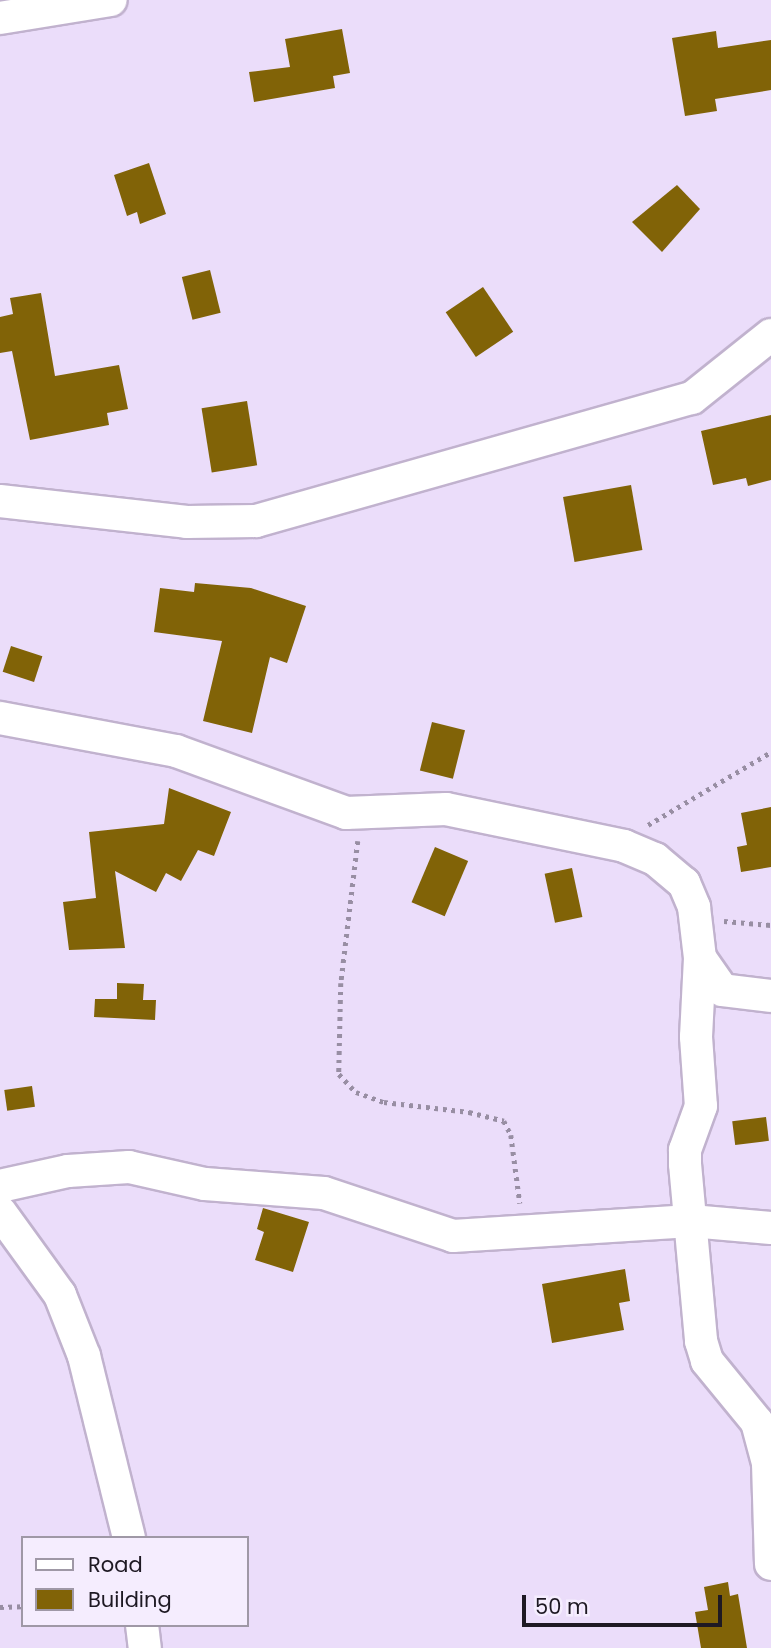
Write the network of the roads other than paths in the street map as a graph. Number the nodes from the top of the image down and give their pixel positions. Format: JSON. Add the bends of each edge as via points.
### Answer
{"nodes":[{"id":1,"x":111,"y":0,"type":"edge"},
{"id":2,"x":0,"y":18,"type":"edge"},
{"id":3,"x":771,"y":335,"type":"edge"},
{"id":4,"x":0,"y":501,"type":"edge"},
{"id":5,"x":0,"y":718,"type":"edge"},
{"id":6,"x":700,"y":958,"type":"junction"},
{"id":7,"x":771,"y":996,"type":"edge"},
{"id":8,"x":0,"y":1186,"type":"edge"},
{"id":9,"x":0,"y":1212,"type":"edge"},
{"id":10,"x":691,"y":1221,"type":"junction"},
{"id":11,"x":771,"y":1228,"type":"edge"},
{"id":12,"x":129,"y":1536,"type":"edge"},
{"id":13,"x":771,"y":1564,"type":"edge"},
{"id":14,"x":142,"y":1627,"type":"edge"},
{"id":15,"x":145,"y":1648,"type":"edge"}],
"edges":[{"from":1,"to":2,"type":"street"},
{"from":3,"to":4,"type":"street","via":[[692,398],[256,521],[187,522]]},
{"from":5,"to":6,"type":"street","via":[[176,751],[328,809],[361,814],[446,810],[624,846],[671,870],[684,883],[694,907]]},
{"from":6,"to":7,"type":"street","via":[[722,990]]},
{"from":6,"to":10,"type":"street","via":[[696,1037],[701,1106],[685,1150]]},
{"from":8,"to":10,"type":"street","via":[[68,1171],[129,1167],[205,1184],[324,1193],[453,1236]]},
{"from":9,"to":12,"type":"street","via":[[60,1295],[84,1356]]},
{"from":10,"to":11,"type":"street"},
{"from":10,"to":13,"type":"street","via":[[701,1341],[707,1361],[757,1422],[768,1463]]},
{"from":14,"to":15,"type":"street"}]}
